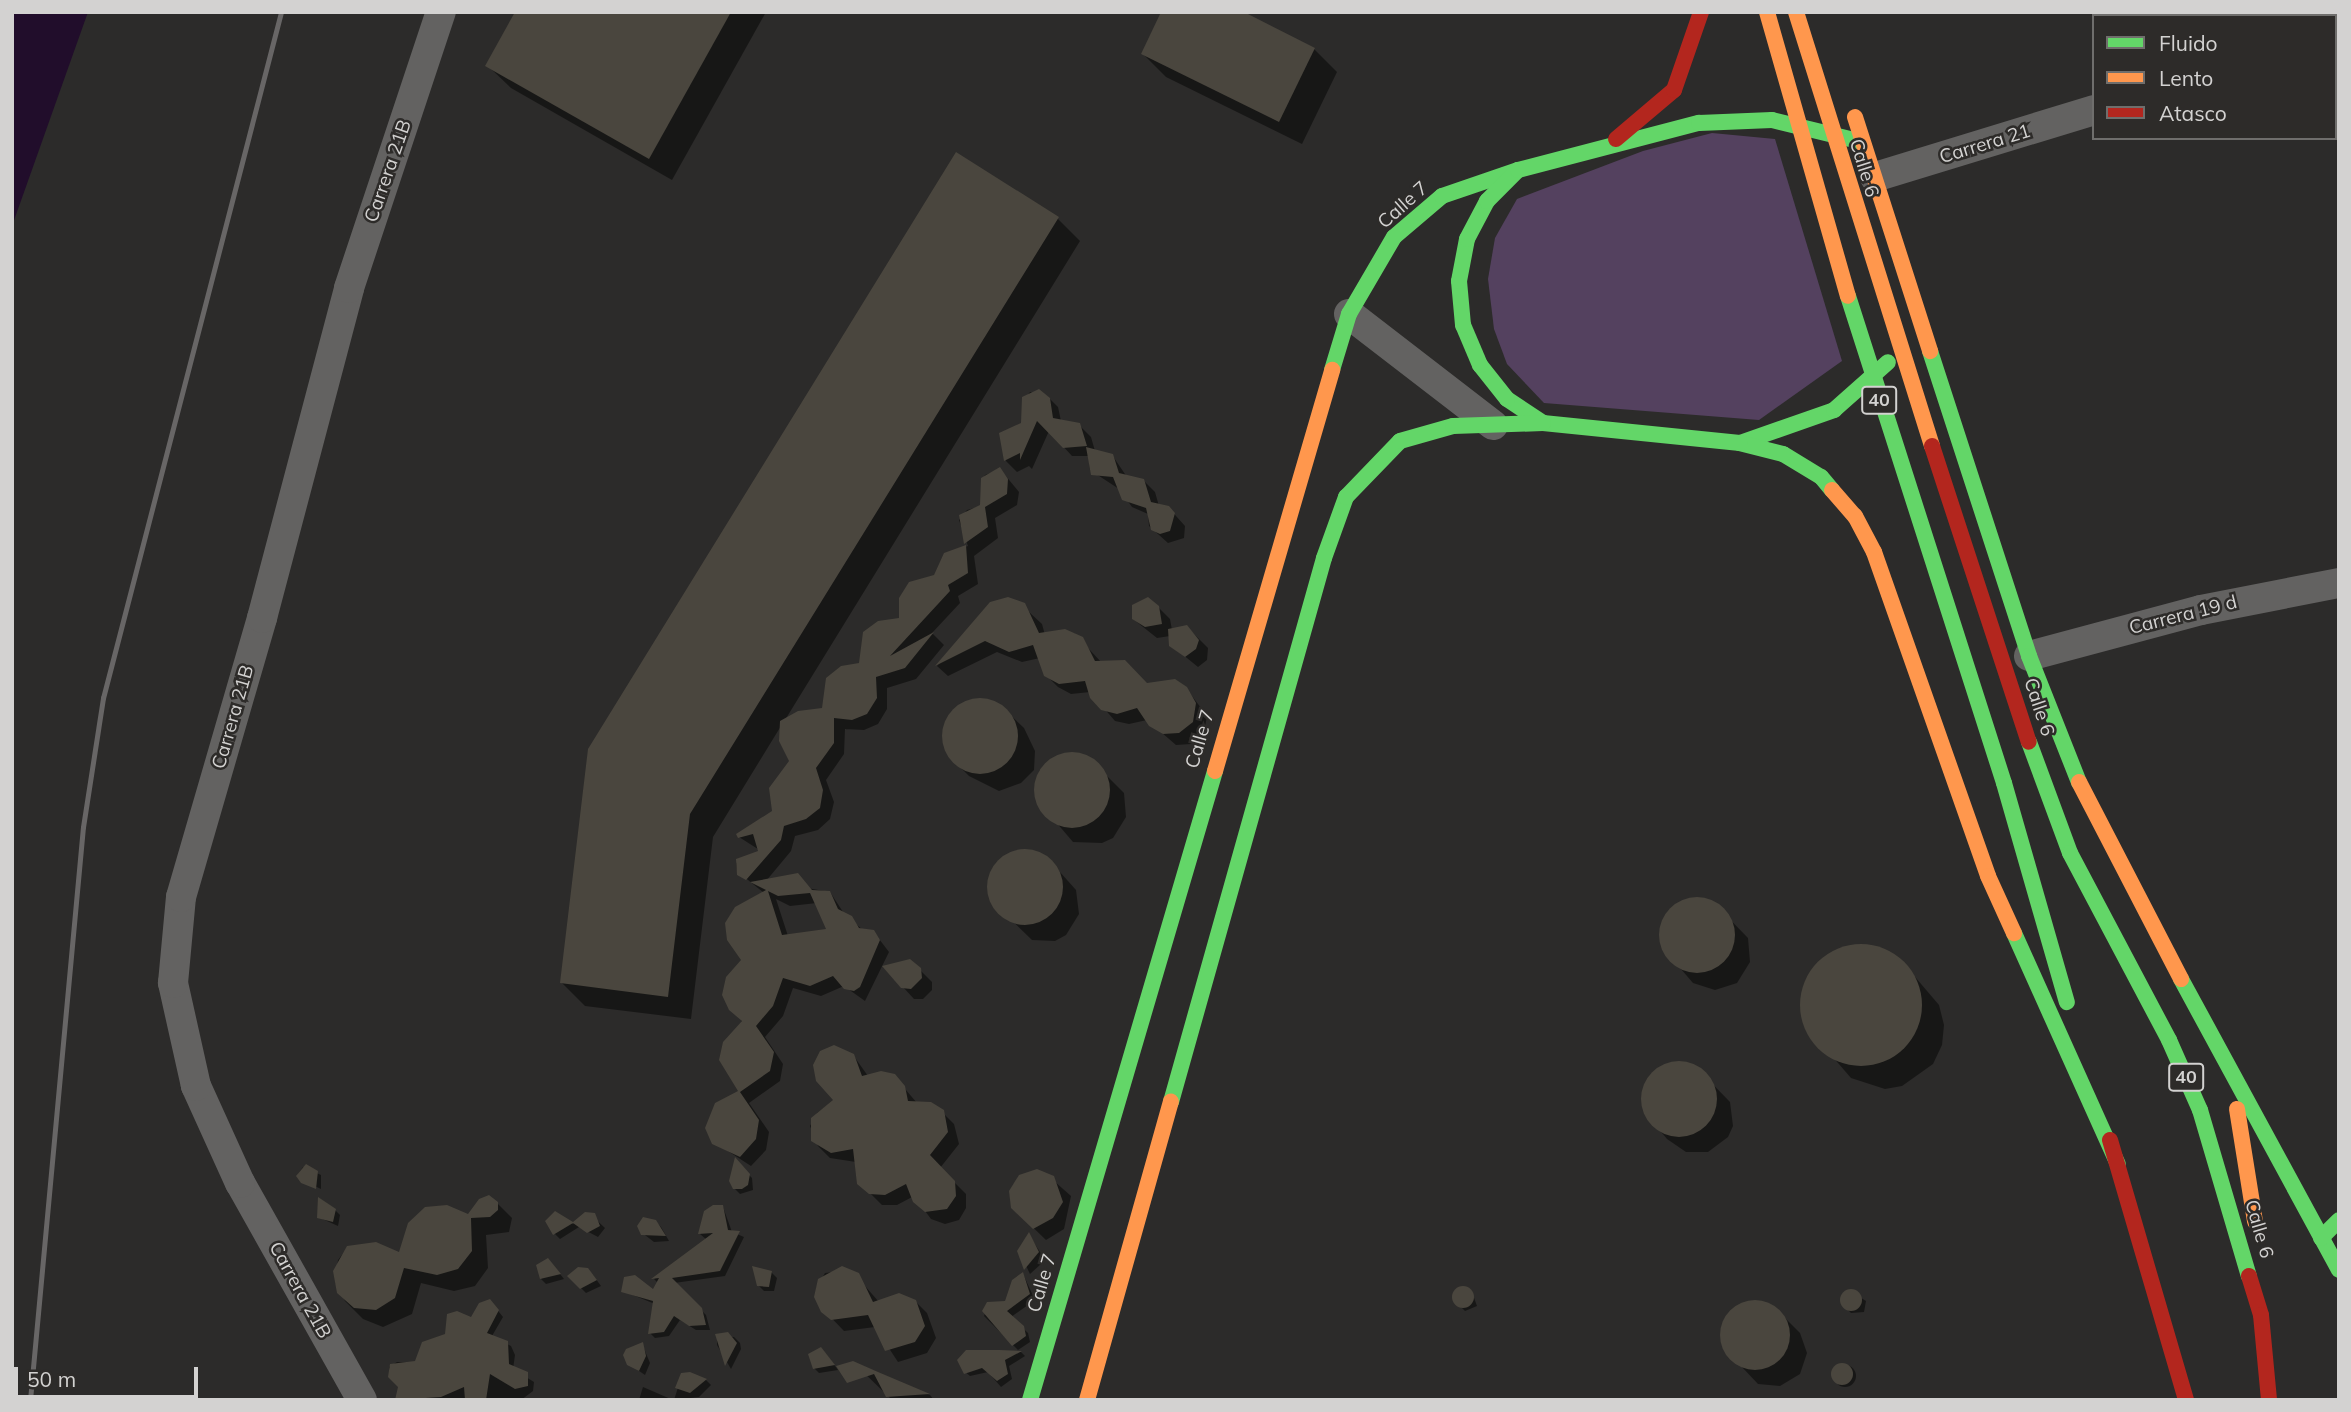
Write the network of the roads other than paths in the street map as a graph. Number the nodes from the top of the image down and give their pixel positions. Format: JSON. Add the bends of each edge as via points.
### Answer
{"nodes":[{"id":1,"x":442,"y":12,"type":"edge"},
{"id":2,"x":1701,"y":12,"type":"edge"},
{"id":3,"x":1767,"y":12,"type":"edge"},
{"id":4,"x":1796,"y":12,"type":"edge"},
{"id":5,"x":1850,"y":102,"type":"dead end"},
{"id":6,"x":2092,"y":111,"type":"edge"},
{"id":7,"x":1862,"y":142,"type":"junction"},
{"id":8,"x":1611,"y":143,"type":"junction"},
{"id":9,"x":1518,"y":170,"type":"junction"},
{"id":10,"x":1875,"y":177,"type":"junction"},
{"id":11,"x":1349,"y":314,"type":"junction"},
{"id":12,"x":1922,"y":328,"type":"junction"},
{"id":13,"x":1543,"y":423,"type":"junction"},
{"id":14,"x":1493,"y":425,"type":"junction"},
{"id":15,"x":1740,"y":443,"type":"junction"},
{"id":16,"x":2339,"y":583,"type":"edge"},
{"id":17,"x":2029,"y":656,"type":"junction"},
{"id":18,"x":2230,"y":1075,"type":"junction"},
{"id":19,"x":2118,"y":1164,"type":"junction"},
{"id":20,"x":2339,"y":1220,"type":"edge"},
{"id":21,"x":2320,"y":1238,"type":"junction"},
{"id":22,"x":2339,"y":1270,"type":"edge"},
{"id":23,"x":2262,"y":1315,"type":"junction"},
{"id":24,"x":362,"y":1400,"type":"edge"},
{"id":25,"x":1030,"y":1400,"type":"edge"},
{"id":26,"x":1087,"y":1400,"type":"edge"},
{"id":27,"x":2186,"y":1400,"type":"edge"},
{"id":28,"x":2269,"y":1400,"type":"edge"}],
"edges":[{"from":1,"to":24,"type":"street","name":"Carrera 21B","via":[[349,288],[262,618],[181,897],[173,983],[196,1086],[240,1183]]},
{"from":2,"to":8,"type":"main road","via":[[1674,90]]},
{"from":3,"to":19,"type":"main road","number":"40","via":[[1869,368],[2004,783]]},
{"from":4,"to":23,"type":"main road","name":"Calle 6","number":"40","via":[[2040,777],[2070,853],[2200,1110]]},
{"from":5,"to":7,"type":"main road"},
{"from":6,"to":10,"type":"street","name":"Carrera 21"},
{"from":7,"to":8,"type":"main road","name":"Calle 7","via":[[1772,120],[1747,120],[1699,123]]},
{"from":7,"to":10,"type":"main road"},
{"from":8,"to":9,"type":"main road","name":"Calle 7"},
{"from":9,"to":11,"type":"main road","name":"Calle 7","via":[[1442,195],[1394,237]]},
{"from":9,"to":13,"type":"main road","via":[[1487,201],[1467,239],[1460,292],[1463,325],[1480,365],[1507,399]]},
{"from":10,"to":12,"type":"main road"},
{"from":11,"to":14,"type":"street"},
{"from":11,"to":25,"type":"main road","name":"Calle 7"},
{"from":12,"to":15,"type":"main road","via":[[1834,410]]},
{"from":12,"to":17,"type":"main road"},
{"from":13,"to":14,"type":"main road"},
{"from":13,"to":15,"type":"main road"},
{"from":14,"to":26,"type":"main road","via":[[1453,426],[1400,441],[1346,497],[1324,558]]},
{"from":15,"to":19,"type":"main road","via":[[1783,454],[1821,477],[1864,531],[1988,876]]},
{"from":16,"to":17,"type":"street","name":"Carrera 19 d","via":[[2188,613]]},
{"from":17,"to":18,"type":"main road","via":[[2073,771]]},
{"from":18,"to":21,"type":"main road"},
{"from":18,"to":23,"type":"main road","via":[[2254,1213]]},
{"from":19,"to":27,"type":"main road","number":"40"},
{"from":20,"to":21,"type":"main road"},
{"from":21,"to":22,"type":"main road"},
{"from":23,"to":28,"type":"main road","name":"Calle 6","number":"40"}]}
